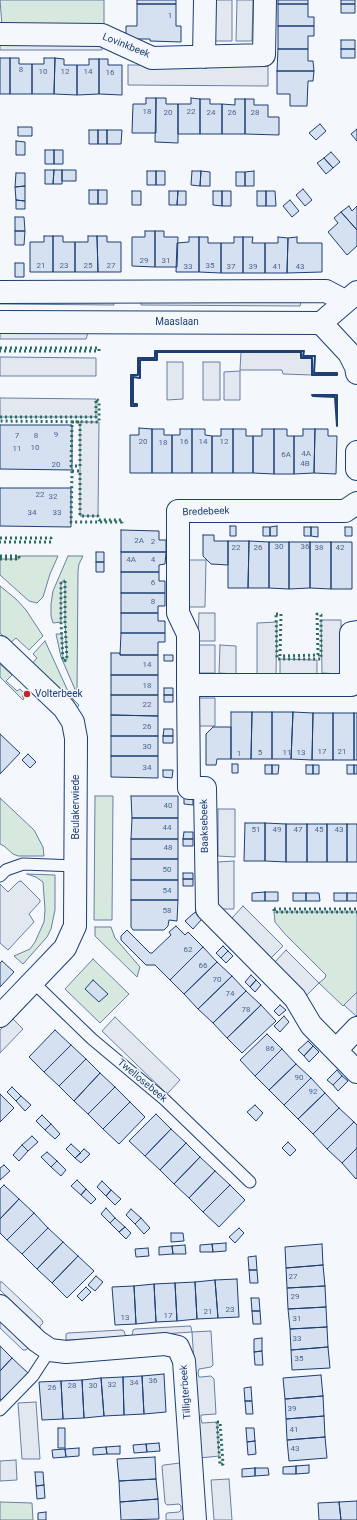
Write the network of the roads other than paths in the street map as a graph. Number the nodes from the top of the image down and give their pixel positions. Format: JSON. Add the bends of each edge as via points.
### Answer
{"nodes":[{"id":1,"x":205,"y":0,"type":"edge"},
{"id":2,"x":265,"y":0,"type":"edge"},
{"id":3,"x":0,"y":34,"type":"edge"},
{"id":4,"x":204,"y":57,"type":"junction"},
{"id":5,"x":0,"y":292,"type":"edge"},
{"id":6,"x":351,"y":296,"type":"edge"},
{"id":7,"x":0,"y":322,"type":"edge"},
{"id":8,"x":321,"y":323,"type":"junction"},
{"id":9,"x":357,"y":373,"type":"edge"},
{"id":10,"x":357,"y":452,"type":"edge"},
{"id":11,"x":357,"y":469,"type":"edge"},
{"id":12,"x":357,"y":502,"type":"edge"},
{"id":13,"x":357,"y":632,"type":"edge"},
{"id":14,"x":0,"y":647,"type":"edge"},
{"id":15,"x":188,"y":685,"type":"junction"},
{"id":16,"x":76,"y":866,"type":"junction"},
{"id":17,"x":0,"y":876,"type":"edge"},
{"id":18,"x":33,"y":982,"type":"junction"},
{"id":19,"x":0,"y":1016,"type":"edge"},
{"id":20,"x":357,"y":1028,"type":"edge"},
{"id":21,"x":336,"y":1050,"type":"junction"},
{"id":22,"x":357,"y":1072,"type":"edge"},
{"id":23,"x":250,"y":1182,"type":"dead end"},
{"id":24,"x":0,"y":1306,"type":"edge"},
{"id":25,"x":50,"y":1350,"type":"junction"},
{"id":26,"x":0,"y":1410,"type":"edge"},
{"id":27,"x":195,"y":1520,"type":"edge"}],
"edges":[{"from":1,"to":4,"type":"street"},
{"from":2,"to":4,"type":"street","name":"Lovinkbeek","via":[[264,55]]},
{"from":3,"to":4,"type":"street","name":"Lovinkbeek","via":[[102,35],[152,58]]},
{"from":5,"to":6,"type":"street","via":[[326,292]]},
{"from":6,"to":8,"type":"street"},
{"from":7,"to":8,"type":"street","name":"Maaslaan"},
{"from":8,"to":9,"type":"street","via":[[349,352]]},
{"from":10,"to":11,"type":"street"},
{"from":12,"to":15,"type":"street","name":"Bredebeek","via":[[345,512],[178,511],[178,613],[188,634]]},
{"from":13,"to":15,"type":"street","via":[[351,633],[351,685]]},
{"from":14,"to":16,"type":"street","name":"Beulakerwiede","via":[[64,708],[73,722],[76,738]]},
{"from":15,"to":21,"type":"street","name":"Baaksebeek","via":[[189,788],[205,788],[207,909],[295,998],[311,1025]]},
{"from":16,"to":17,"type":"lane","via":[[23,864],[6,870]]},
{"from":16,"to":18,"type":"street","name":"Beulakerwiede","via":[[75,926],[64,948]]},
{"from":18,"to":19,"type":"street","name":"Beulakerwiede"},
{"from":18,"to":23,"type":"lane","name":"Twellosebeek","via":[[92,1039],[165,1100]]},
{"from":20,"to":21,"type":"street"},
{"from":21,"to":22,"type":"street","name":"Baaksebeek"},
{"from":24,"to":25,"type":"street"},
{"from":25,"to":26,"type":"lane","via":[[33,1376]]},
{"from":25,"to":27,"type":"street","name":"Tilligterbeek","via":[[66,1352],[165,1344],[178,1347],[184,1361]]}]}
